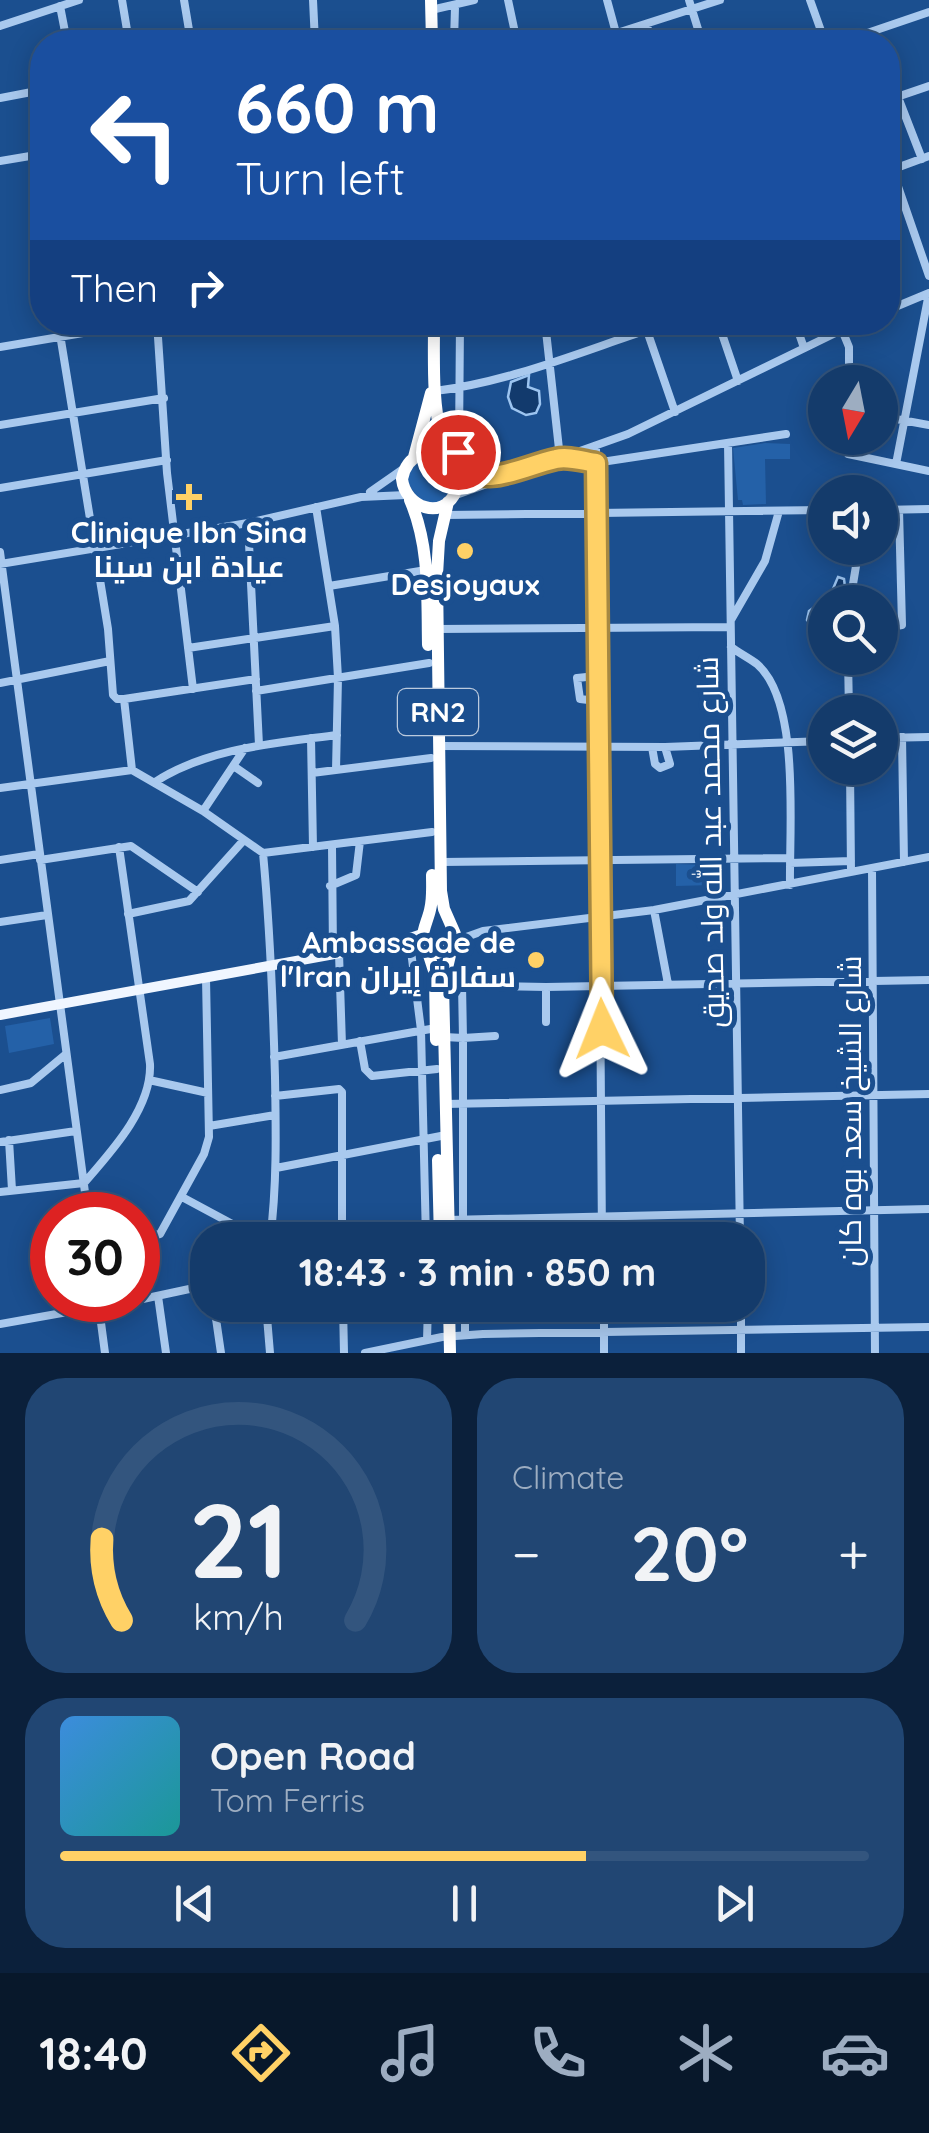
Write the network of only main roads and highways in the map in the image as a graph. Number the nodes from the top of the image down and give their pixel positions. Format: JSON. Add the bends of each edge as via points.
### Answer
{"nodes":[{"id":1,"x":431,"y":5,"type":"edge"},
{"id":2,"x":432,"y":30,"type":"edge"},
{"id":3,"x":434,"y":335,"type":"edge"},
{"id":4,"x":435,"y":386,"type":"junction"},
{"id":5,"x":409,"y":463,"type":"junction"},
{"id":6,"x":452,"y":464,"type":"junction"},
{"id":7,"x":408,"y":498,"type":"junction"},
{"id":8,"x":448,"y":505,"type":"junction"},
{"id":9,"x":434,"y":752,"type":"junction"},
{"id":10,"x":450,"y":923,"type":"junction"},
{"id":11,"x":422,"y":939,"type":"junction"},
{"id":12,"x":454,"y":942,"type":"junction"},
{"id":13,"x":0,"y":1016,"type":"edge"},
{"id":14,"x":440,"y":1032,"type":"junction"},
{"id":15,"x":436,"y":1136,"type":"junction"},
{"id":16,"x":442,"y":1222,"type":"edge"},
{"id":17,"x":444,"y":1322,"type":"edge"},
{"id":18,"x":447,"y":1322,"type":"edge"},
{"id":19,"x":446,"y":1337,"type":"junction"},
{"id":20,"x":446,"y":1353,"type":"edge"}],
"edges":[{"from":1,"to":2,"type":"highway"},
{"from":3,"to":4,"type":"highway"},
{"from":4,"to":5,"type":"highway"},
{"from":4,"to":6,"type":"highway","via":[[440,433]]},
{"from":5,"to":6,"type":"highway","via":[[433,452]]},
{"from":5,"to":7,"type":"highway","via":[[402,479]]},
{"from":6,"to":8,"type":"highway","via":[[458,486]]},
{"from":7,"to":8,"type":"highway","via":[[428,508]]},
{"from":7,"to":9,"type":"highway","number":"RN2","via":[[423,532]]},
{"from":8,"to":9,"type":"highway","number":"RN2","via":[[439,541]]},
{"from":9,"to":10,"type":"highway","number":"RN2","via":[[442,901]]},
{"from":9,"to":11,"type":"highway","number":"RN2","via":[[432,891]]},
{"from":10,"to":11,"type":"highway","via":[[436,919]]},
{"from":10,"to":12,"type":"highway"},
{"from":11,"to":12,"type":"highway","via":[[442,952]]},
{"from":11,"to":13,"type":"main road"},
{"from":11,"to":14,"type":"highway","number":"RN2","via":[[435,974]]},
{"from":12,"to":14,"type":"highway","number":"RN2"},
{"from":14,"to":15,"type":"highway","number":"RN2","via":[[445,1104]]},
{"from":14,"to":15,"type":"highway","number":"RN2","via":[[429,1070]]},
{"from":15,"to":16,"type":"highway","number":"RN2"},
{"from":17,"to":19,"type":"highway"},
{"from":18,"to":19,"type":"highway"},
{"from":19,"to":20,"type":"highway"}]}
